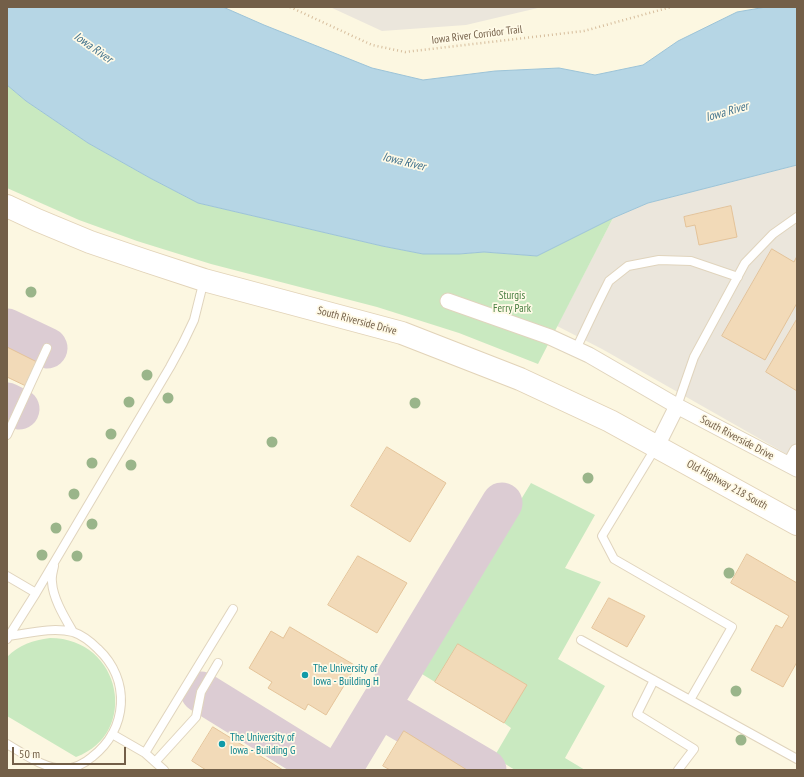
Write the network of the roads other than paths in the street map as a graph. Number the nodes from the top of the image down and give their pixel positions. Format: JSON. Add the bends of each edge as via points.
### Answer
{"nodes":[{"id":1,"x":7,"y":206,"type":"edge"},
{"id":2,"x":797,"y":217,"type":"edge"},
{"id":3,"x":738,"y":277,"type":"junction"},
{"id":4,"x":204,"y":280,"type":"junction"},
{"id":5,"x":448,"y":301,"type":"dead end"},
{"id":6,"x":47,"y":348,"type":"dead end"},
{"id":7,"x":576,"y":349,"type":"junction"},
{"id":8,"x":677,"y":406,"type":"junction"},
{"id":9,"x":7,"y":435,"type":"edge"},
{"id":10,"x":657,"y":446,"type":"junction"},
{"id":11,"x":795,"y":462,"type":"edge"},
{"id":12,"x":797,"y":524,"type":"edge"},
{"id":13,"x":54,"y":563,"type":"junction"},
{"id":14,"x":7,"y":576,"type":"edge"},
{"id":15,"x":36,"y":593,"type":"junction"},
{"id":16,"x":232,"y":609,"type":"dead end"},
{"id":17,"x":74,"y":632,"type":"junction"},
{"id":18,"x":8,"y":636,"type":"edge"},
{"id":19,"x":581,"y":640,"type":"dead end"},
{"id":20,"x":218,"y":663,"type":"dead end"},
{"id":21,"x":654,"y":680,"type":"junction"},
{"id":22,"x":690,"y":700,"type":"junction"},
{"id":23,"x":112,"y":734,"type":"junction"},
{"id":24,"x":7,"y":744,"type":"edge"},
{"id":25,"x":145,"y":754,"type":"junction"},
{"id":26,"x":797,"y":759,"type":"edge"},
{"id":27,"x":156,"y":761,"type":"junction"},
{"id":28,"x":164,"y":770,"type":"edge"},
{"id":29,"x":678,"y":770,"type":"edge"}],
"edges":[{"from":1,"to":4,"type":"main road","name":"South Riverside Drive","via":[[90,242]]},
{"from":2,"to":3,"type":"lane","via":[[773,234],[745,263]]},
{"from":3,"to":7,"type":"lane","via":[[691,261],[659,260],[628,266],[609,281]]},
{"from":3,"to":8,"type":"lane","via":[[694,357]]},
{"from":4,"to":10,"type":"main road","name":"South Riverside Drive","via":[[402,333],[520,379]]},
{"from":4,"to":13,"type":"lane","via":[[194,320],[183,343]]},
{"from":5,"to":7,"type":"street","name":"South Riverside Drive","via":[[550,337]]},
{"from":6,"to":9,"type":"lane"},
{"from":7,"to":8,"type":"street","name":"South Riverside Drive"},
{"from":8,"to":10,"type":"street"},
{"from":8,"to":11,"type":"street","name":"South Riverside Drive"},
{"from":10,"to":12,"type":"main road","name":"Old Highway 218 South"},
{"from":10,"to":22,"type":"lane","via":[[602,536],[614,559],[732,627]]},
{"from":13,"to":15,"type":"lane"},
{"from":13,"to":17,"type":"lane","via":[[53,588],[63,615]]},
{"from":14,"to":15,"type":"lane"},
{"from":15,"to":18,"type":"lane"},
{"from":16,"to":25,"type":"lane"},
{"from":17,"to":18,"type":"lane","via":[[42,630]]},
{"from":17,"to":23,"type":"lane","via":[[92,642],[107,657],[117,674],[121,694],[120,715]]},
{"from":19,"to":21,"type":"lane"},
{"from":20,"to":27,"type":"lane","via":[[201,692],[196,717]]},
{"from":21,"to":22,"type":"lane"},
{"from":21,"to":29,"type":"lane","via":[[637,714],[694,749]]},
{"from":22,"to":26,"type":"lane"},
{"from":23,"to":24,"type":"lane","via":[[102,749],[84,764],[66,769],[47,766]]},
{"from":23,"to":25,"type":"lane"},
{"from":25,"to":27,"type":"lane"},
{"from":27,"to":28,"type":"lane"}]}
